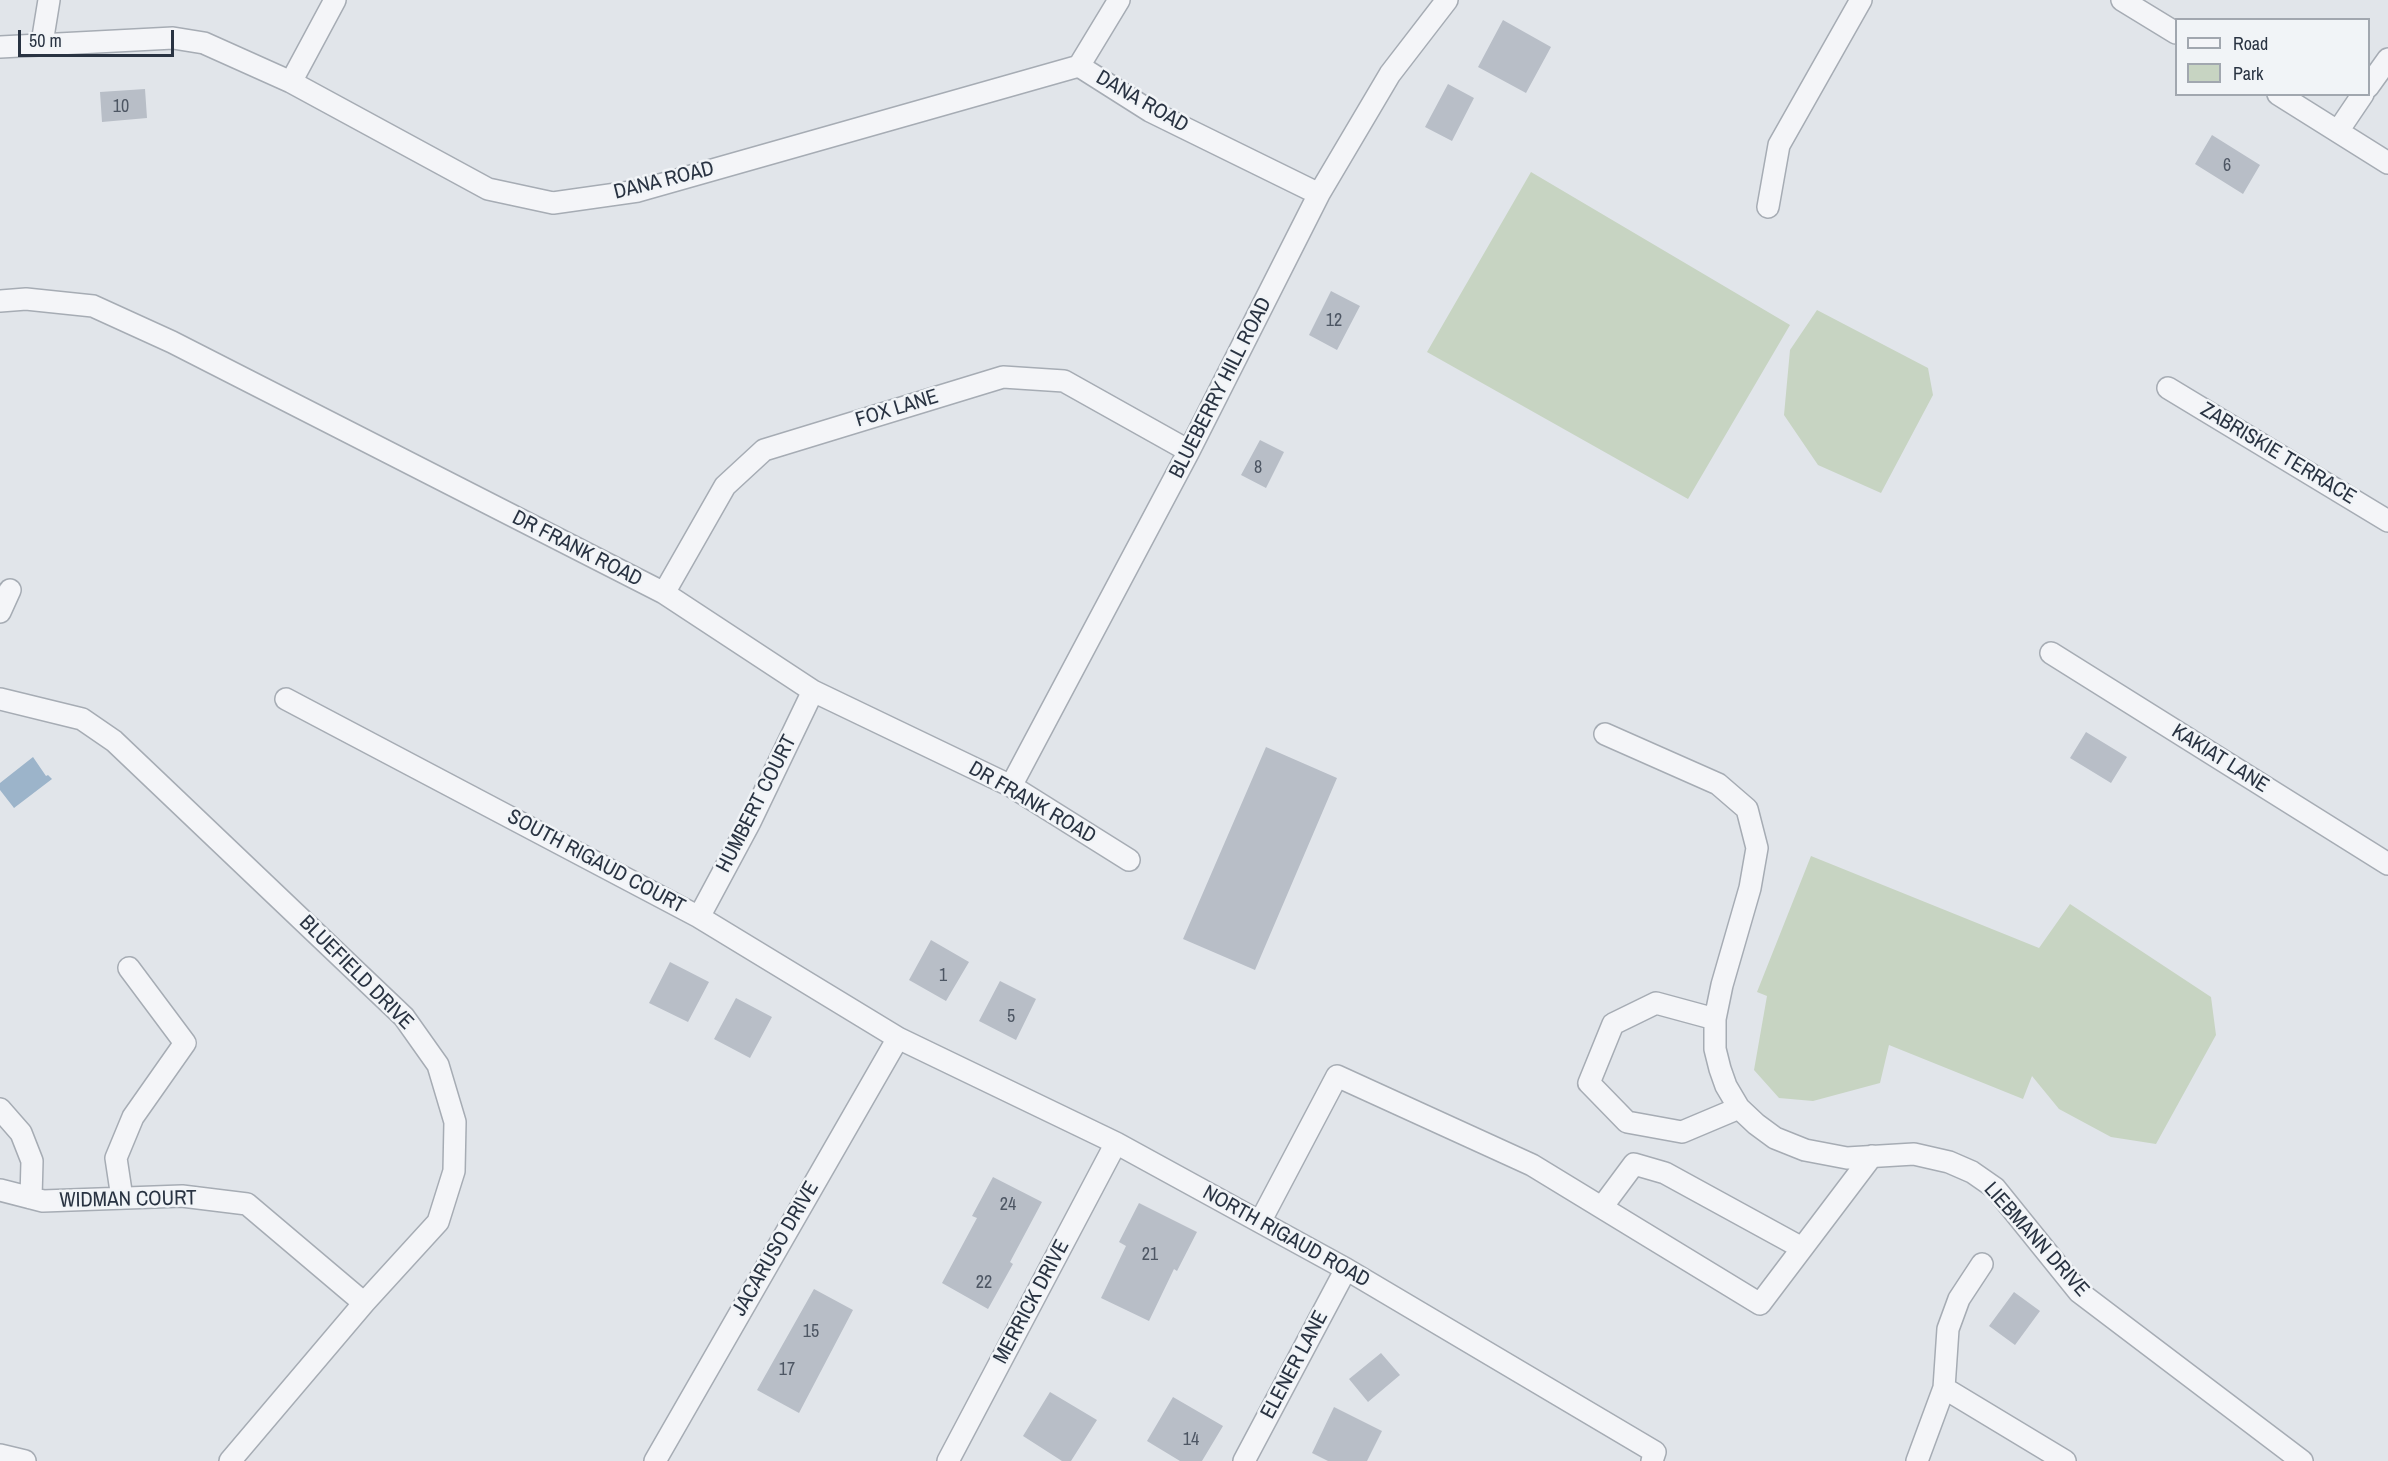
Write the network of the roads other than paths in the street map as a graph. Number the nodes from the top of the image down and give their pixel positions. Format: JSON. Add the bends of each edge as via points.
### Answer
{"nodes":[{"id":1,"x":49,"y":0,"type":"edge"},
{"id":2,"x":335,"y":0,"type":"edge"},
{"id":3,"x":1119,"y":0,"type":"edge"},
{"id":4,"x":1447,"y":0,"type":"edge"},
{"id":5,"x":1861,"y":0,"type":"edge"},
{"id":6,"x":2122,"y":0,"type":"edge"},
{"id":7,"x":2175,"y":32,"type":"edge"},
{"id":8,"x":42,"y":43,"type":"junction"},
{"id":9,"x":0,"y":47,"type":"edge"},
{"id":10,"x":2388,"y":59,"type":"edge"},
{"id":11,"x":1078,"y":66,"type":"junction"},
{"id":12,"x":291,"y":82,"type":"junction"},
{"id":13,"x":2370,"y":84,"type":"edge"},
{"id":14,"x":2281,"y":96,"type":"edge"},
{"id":15,"x":2362,"y":96,"type":"edge"},
{"id":16,"x":2338,"y":131,"type":"junction"},
{"id":17,"x":2388,"y":163,"type":"edge"},
{"id":18,"x":1319,"y":194,"type":"junction"},
{"id":19,"x":1768,"y":207,"type":"dead end"},
{"id":20,"x":0,"y":301,"type":"edge"},
{"id":21,"x":2168,"y":388,"type":"dead end"},
{"id":22,"x":1189,"y":451,"type":"junction"},
{"id":23,"x":2388,"y":521,"type":"edge"},
{"id":24,"x":10,"y":590,"type":"dead end"},
{"id":25,"x":664,"y":593,"type":"junction"},
{"id":26,"x":0,"y":612,"type":"edge"},
{"id":27,"x":2051,"y":653,"type":"dead end"},
{"id":28,"x":813,"y":691,"type":"junction"},
{"id":29,"x":0,"y":699,"type":"edge"},
{"id":30,"x":286,"y":699,"type":"dead end"},
{"id":31,"x":1605,"y":734,"type":"dead end"},
{"id":32,"x":1011,"y":786,"type":"junction"},
{"id":33,"x":1129,"y":861,"type":"dead end"},
{"id":34,"x":2388,"y":864,"type":"edge"},
{"id":35,"x":699,"y":917,"type":"junction"},
{"id":36,"x":129,"y":968,"type":"dead end"},
{"id":37,"x":1715,"y":1019,"type":"junction"},
{"id":38,"x":898,"y":1038,"type":"junction"},
{"id":39,"x":1739,"y":1108,"type":"junction"},
{"id":40,"x":0,"y":1109,"type":"edge"},
{"id":41,"x":1116,"y":1143,"type":"junction"},
{"id":42,"x":1872,"y":1156,"type":"junction"},
{"id":43,"x":0,"y":1190,"type":"edge"},
{"id":44,"x":31,"y":1198,"type":"junction"},
{"id":45,"x":122,"y":1198,"type":"junction"},
{"id":46,"x":1602,"y":1207,"type":"junction"},
{"id":47,"x":1260,"y":1222,"type":"junction"},
{"id":48,"x":1802,"y":1248,"type":"junction"},
{"id":49,"x":1982,"y":1264,"type":"dead end"},
{"id":50,"x":1346,"y":1269,"type":"junction"},
{"id":51,"x":364,"y":1303,"type":"junction"},
{"id":52,"x":1944,"y":1388,"type":"junction"},
{"id":53,"x":0,"y":1455,"type":"edge"},
{"id":54,"x":25,"y":1461,"type":"edge"},
{"id":55,"x":230,"y":1461,"type":"edge"},
{"id":56,"x":655,"y":1461,"type":"edge"},
{"id":57,"x":948,"y":1461,"type":"edge"},
{"id":58,"x":1244,"y":1461,"type":"edge"},
{"id":59,"x":1652,"y":1461,"type":"edge"},
{"id":60,"x":1917,"y":1461,"type":"edge"},
{"id":61,"x":2065,"y":1461,"type":"edge"},
{"id":62,"x":2302,"y":1461,"type":"edge"}],
"edges":[{"from":1,"to":8,"type":"street"},
{"from":2,"to":12,"type":"street"},
{"from":3,"to":11,"type":"street"},
{"from":4,"to":18,"type":"street","name":"BLUEBERRY HILL ROAD","via":[[1390,74]]},
{"from":5,"to":19,"type":"street","via":[[1779,145]]},
{"from":6,"to":7,"type":"street"},
{"from":8,"to":9,"type":"street","name":"DANA ROAD"},
{"from":8,"to":12,"type":"street","name":"DANA ROAD","via":[[173,38],[204,43]]},
{"from":10,"to":13,"type":"street"},
{"from":11,"to":12,"type":"street","name":"DANA ROAD","via":[[638,191],[553,203],[488,189]]},
{"from":11,"to":18,"type":"street","name":"DANA ROAD","via":[[1150,111]]},
{"from":14,"to":16,"type":"street"},
{"from":15,"to":16,"type":"street"},
{"from":16,"to":17,"type":"street"},
{"from":18,"to":22,"type":"street","name":"BLUEBERRY HILL ROAD"},
{"from":20,"to":25,"type":"street","name":"DR FRANK ROAD","via":[[26,299],[93,306],[183,347]]},
{"from":21,"to":23,"type":"street","name":"ZABRISKIE TERRACE"},
{"from":22,"to":25,"type":"street","name":"FOX LANE","via":[[1064,381],[1004,377],[764,450],[725,486]]},
{"from":22,"to":32,"type":"street","name":"BLUEBERRY HILL ROAD"},
{"from":24,"to":26,"type":"street"},
{"from":25,"to":28,"type":"street","name":"DR FRANK ROAD"},
{"from":27,"to":34,"type":"street","name":"KAKIAT LANE"},
{"from":28,"to":32,"type":"street","name":"DR FRANK ROAD"},
{"from":28,"to":35,"type":"street","name":"HUMBERT COURT"},
{"from":29,"to":51,"type":"street","name":"BLUEFIELD DRIVE","via":[[81,719],[114,741],[404,1017],[438,1065],[455,1122],[454,1171],[438,1222]]},
{"from":30,"to":35,"type":"street","name":"SOUTH RIGAUD COURT"},
{"from":31,"to":37,"type":"street","name":"LIEBMANN DRIVE","via":[[1718,784],[1747,809],[1756,848],[1750,888]]},
{"from":32,"to":33,"type":"street","name":"DR FRANK ROAD"},
{"from":35,"to":38,"type":"street","name":"SOUTH RIGAUD COURT"},
{"from":36,"to":45,"type":"street","via":[[185,1043],[133,1117],[116,1158]]},
{"from":37,"to":39,"type":"street","name":"LIEBMANN DRIVE","via":[[1720,1069]]},
{"from":37,"to":39,"type":"street","via":[[1656,1003],[1613,1024],[1589,1083],[1627,1122],[1682,1132]]},
{"from":38,"to":41,"type":"street","name":"NORTH RIGAUD ROAD"},
{"from":38,"to":56,"type":"street","name":"JACARUSO DRIVE"},
{"from":39,"to":42,"type":"street","name":"LIEBMANN DRIVE","via":[[1775,1138],[1805,1150],[1847,1158]]},
{"from":40,"to":44,"type":"street","via":[[21,1132],[32,1161]]},
{"from":41,"to":47,"type":"street","name":"NORTH RIGAUD ROAD"},
{"from":41,"to":57,"type":"street","name":"MERRICK DRIVE"},
{"from":42,"to":48,"type":"street"},
{"from":42,"to":62,"type":"street","name":"LIEBMANN DRIVE","via":[[1914,1154],[1949,1162],[1995,1188],[2079,1292]]},
{"from":43,"to":44,"type":"street","name":"WIDMAN COURT"},
{"from":44,"to":45,"type":"street","name":"WIDMAN COURT"},
{"from":45,"to":51,"type":"street","name":"WIDMAN COURT","via":[[182,1196],[247,1204]]},
{"from":46,"to":47,"type":"street","via":[[1532,1165],[1337,1076]]},
{"from":46,"to":48,"type":"street","via":[[1634,1164],[1665,1173]]},
{"from":46,"to":48,"type":"street","via":[[1760,1304]]},
{"from":47,"to":50,"type":"street","name":"NORTH RIGAUD ROAD"},
{"from":49,"to":52,"type":"street","via":[[1959,1299],[1948,1329]]},
{"from":50,"to":58,"type":"street","name":"ELENER LANE"},
{"from":50,"to":59,"type":"street","name":"NORTH RIGAUD ROAD","via":[[1655,1452]]},
{"from":51,"to":55,"type":"street","name":"BLUEFIELD DRIVE"},
{"from":52,"to":60,"type":"street"},
{"from":52,"to":61,"type":"street"},
{"from":53,"to":54,"type":"street"}]}
